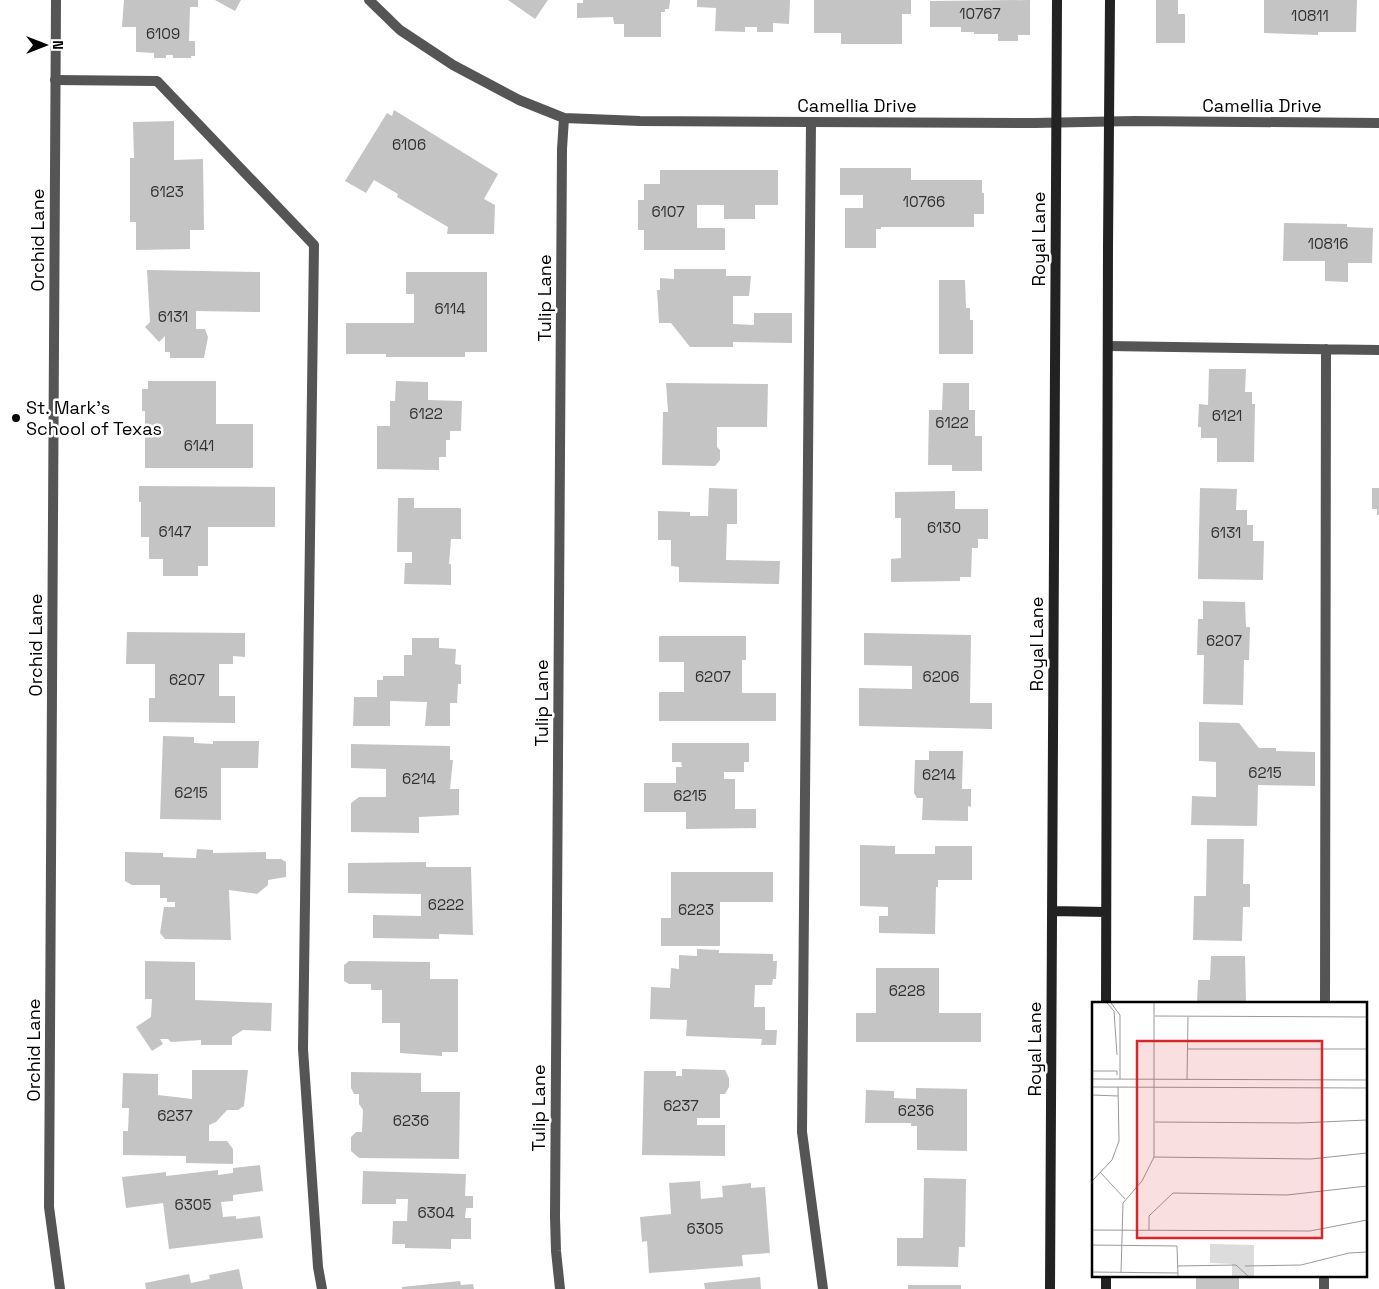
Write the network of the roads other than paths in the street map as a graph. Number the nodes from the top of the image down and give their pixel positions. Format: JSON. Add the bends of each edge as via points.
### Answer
{"nodes":[{"id":1,"x":56,"y":0,"type":"edge"},
{"id":2,"x":369,"y":0,"type":"edge"},
{"id":3,"x":1057,"y":0,"type":"edge"},
{"id":4,"x":1110,"y":0,"type":"edge"},
{"id":5,"x":55,"y":80,"type":"junction"},
{"id":6,"x":564,"y":118,"type":"junction"},
{"id":7,"x":812,"y":122,"type":"junction"},
{"id":8,"x":1108,"y":122,"type":"junction"},
{"id":9,"x":1056,"y":123,"type":"junction"},
{"id":10,"x":1379,"y":123,"type":"edge"},
{"id":11,"x":1108,"y":346,"type":"junction"},
{"id":12,"x":1326,"y":349,"type":"junction"},
{"id":13,"x":1379,"y":350,"type":"edge"},
{"id":14,"x":1052,"y":911,"type":"junction"},
{"id":15,"x":1106,"y":912,"type":"junction"},
{"id":16,"x":1106,"y":1002,"type":"edge"},
{"id":17,"x":1324,"y":1002,"type":"edge"},
{"id":18,"x":1106,"y":1276,"type":"edge"},
{"id":19,"x":1324,"y":1276,"type":"edge"},
{"id":20,"x":60,"y":1289,"type":"edge"},
{"id":21,"x":322,"y":1289,"type":"edge"},
{"id":22,"x":560,"y":1289,"type":"edge"},
{"id":23,"x":823,"y":1289,"type":"edge"},
{"id":24,"x":1050,"y":1289,"type":"edge"},
{"id":25,"x":1106,"y":1289,"type":"edge"},
{"id":26,"x":1324,"y":1289,"type":"edge"}],
"edges":[{"from":1,"to":5,"type":"street","name":"Orchid Lane"},
{"from":2,"to":6,"type":"street","name":"Camellia Drive","via":[[400,30],[454,65],[519,100]]},
{"from":3,"to":9,"type":"main road","name":"Royal Lane"},
{"from":4,"to":8,"type":"main road"},
{"from":5,"to":20,"type":"street","name":"Orchid Lane","via":[[49,1206]]},
{"from":5,"to":21,"type":"street","via":[[157,81],[314,245],[303,1049]]},
{"from":6,"to":7,"type":"street","name":"Camellia Drive"},
{"from":6,"to":22,"type":"street","name":"Tulip Lane","via":[[555,1207]]},
{"from":7,"to":9,"type":"street","name":"Camellia Drive"},
{"from":7,"to":23,"type":"street","via":[[802,1132]]},
{"from":8,"to":9,"type":"street","name":"Camellia Drive"},
{"from":8,"to":10,"type":"street","name":"Camellia Drive"},
{"from":8,"to":11,"type":"main road"},
{"from":9,"to":14,"type":"main road","name":"Royal Lane"},
{"from":11,"to":12,"type":"street"},
{"from":11,"to":15,"type":"main road"},
{"from":12,"to":13,"type":"street"},
{"from":12,"to":17,"type":"street"},
{"from":14,"to":15,"type":"main road"},
{"from":14,"to":24,"type":"main road","name":"Royal Lane"},
{"from":15,"to":16,"type":"main road"},
{"from":18,"to":25,"type":"main road"},
{"from":19,"to":26,"type":"street"}]}
